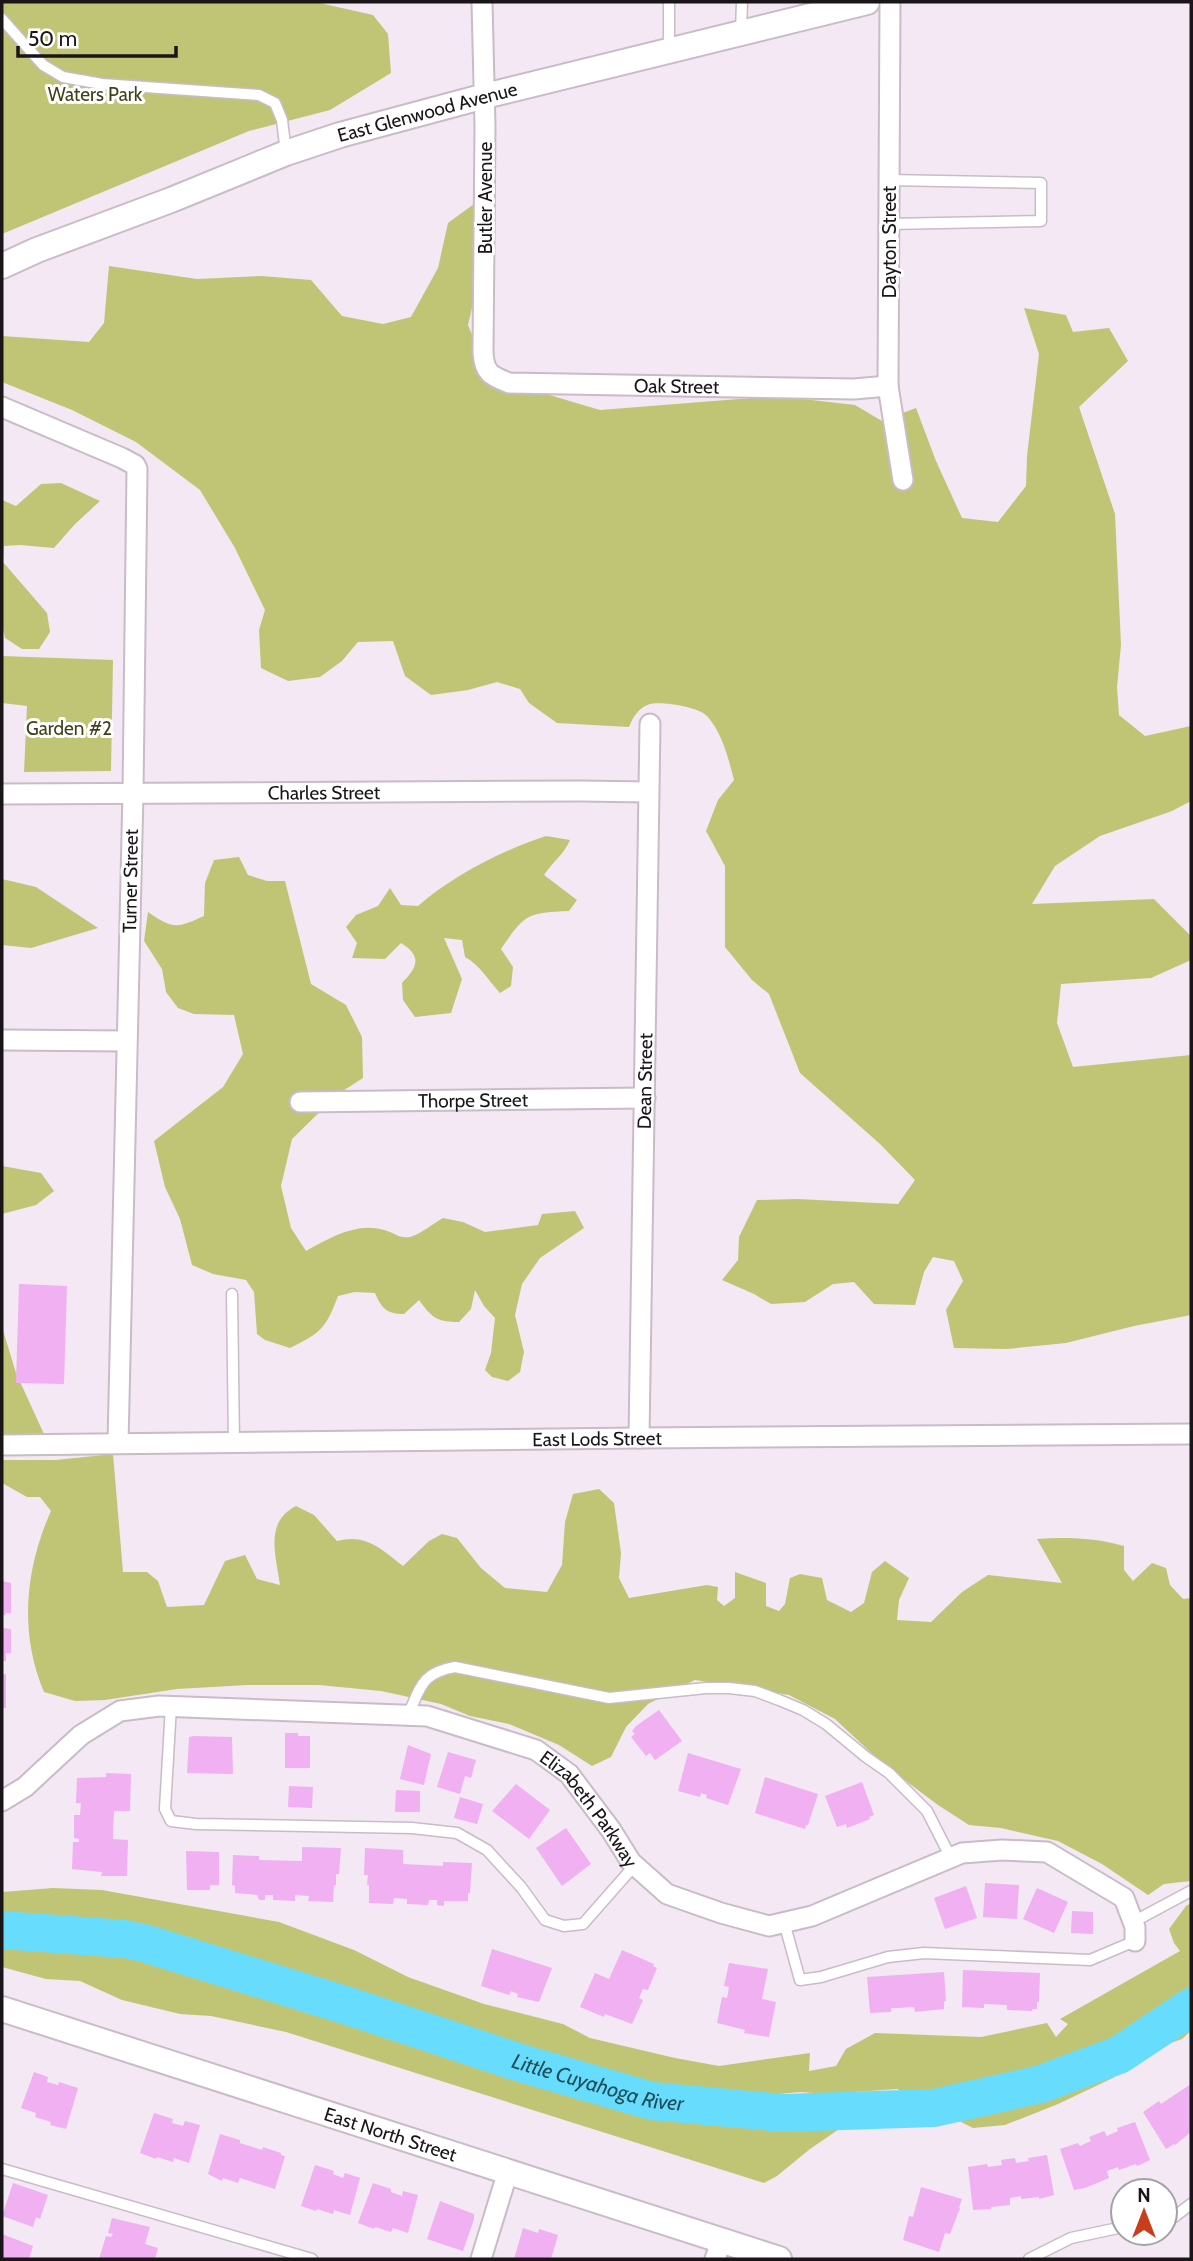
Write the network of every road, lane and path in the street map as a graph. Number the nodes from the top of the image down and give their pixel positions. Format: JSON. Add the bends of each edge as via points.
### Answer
{"nodes":[{"id":1,"x":482,"y":2,"type":"edge"},
{"id":2,"x":668,"y":2,"type":"edge"},
{"id":3,"x":742,"y":2,"type":"edge"},
{"id":4,"x":890,"y":2,"type":"edge"},
{"id":5,"x":851,"y":3,"type":"edge"},
{"id":6,"x":2,"y":19,"type":"edge"},
{"id":7,"x":741,"y":32,"type":"junction"},
{"id":8,"x":669,"y":51,"type":"junction"},
{"id":9,"x":485,"y":96,"type":"junction"},
{"id":10,"x":286,"y":153,"type":"junction"},
{"id":11,"x":889,"y":180,"type":"junction"},
{"id":12,"x":889,"y":224,"type":"junction"},
{"id":13,"x":2,"y":265,"type":"edge"},
{"id":14,"x":483,"y":352,"type":"joint"},
{"id":15,"x":888,"y":386,"type":"junction"},
{"id":16,"x":2,"y":407,"type":"edge"},
{"id":17,"x":904,"y":480,"type":"dead end"},
{"id":18,"x":650,"y":724,"type":"dead end"},
{"id":19,"x":133,"y":792,"type":"junction"},
{"id":20,"x":648,"y":792,"type":"junction"},
{"id":21,"x":2,"y":794,"type":"edge"},
{"id":22,"x":2,"y":1040,"type":"edge"},
{"id":23,"x":125,"y":1041,"type":"junction"},
{"id":24,"x":645,"y":1098,"type":"junction"},
{"id":25,"x":300,"y":1102,"type":"dead end"},
{"id":26,"x":232,"y":1294,"type":"dead end"},
{"id":27,"x":1191,"y":1434,"type":"edge"},
{"id":28,"x":639,"y":1438,"type":"junction"},
{"id":29,"x":118,"y":1443,"type":"junction"},
{"id":30,"x":234,"y":1443,"type":"junction"},
{"id":31,"x":2,"y":1445,"type":"edge"},
{"id":32,"x":171,"y":1706,"type":"junction"},
{"id":33,"x":408,"y":1715,"type":"junction"},
{"id":34,"x":2,"y":1801,"type":"edge"},
{"id":35,"x":951,"y":1858,"type":"junction"},
{"id":36,"x":634,"y":1866,"type":"junction"},
{"id":37,"x":1191,"y":1891,"type":"edge"},
{"id":38,"x":784,"y":1922,"type":"junction"},
{"id":39,"x":1134,"y":1931,"type":"junction"},
{"id":40,"x":2,"y":2010,"type":"edge"},
{"id":41,"x":2,"y":2169,"type":"edge"},
{"id":42,"x":508,"y":2171,"type":"junction"},
{"id":43,"x":1109,"y":2230,"type":"edge"},
{"id":44,"x":718,"y":2251,"type":"edge"},
{"id":45,"x":312,"y":2259,"type":"edge"},
{"id":46,"x":481,"y":2259,"type":"edge"},
{"id":47,"x":779,"y":2259,"type":"edge"},
{"id":48,"x":1029,"y":2259,"type":"edge"}],
"edges":[{"from":1,"to":9,"type":"street","name":"Butler Avenue"},
{"from":2,"to":8,"type":"lane"},
{"from":3,"to":7,"type":"lane"},
{"from":4,"to":11,"type":"street","name":"Dayton Street"},
{"from":5,"to":7,"type":"street","name":"East Glenwood Avenue"},
{"from":6,"to":10,"type":"lane","via":[[43,65],[64,77],[259,95],[275,103]]},
{"from":7,"to":8,"type":"street","name":"East Glenwood Avenue"},
{"from":8,"to":9,"type":"street","name":"East Glenwood Avenue"},
{"from":9,"to":10,"type":"street","name":"East Glenwood Avenue"},
{"from":9,"to":14,"type":"street","name":"Butler Avenue"},
{"from":10,"to":13,"type":"street","name":"East Glenwood Avenue"},
{"from":11,"to":12,"type":"street","name":"Dayton Street"},
{"from":11,"to":12,"type":"lane","via":[[1041,183],[1041,221]]},
{"from":12,"to":15,"type":"street","name":"Dayton Street"},
{"from":14,"to":15,"type":"street","name":"Oak Street","via":[[487,370],[509,383]]},
{"from":15,"to":17,"type":"street","name":"Dayton Street"},
{"from":16,"to":19,"type":"street","name":"Turner Street","via":[[122,458],[137,469]]},
{"from":18,"to":20,"type":"street","name":"Dean Street"},
{"from":19,"to":20,"type":"street","name":"Charles Street"},
{"from":19,"to":21,"type":"street","name":"Charles Street"},
{"from":19,"to":23,"type":"street","name":"Turner Street"},
{"from":20,"to":24,"type":"street","name":"Dean Street"},
{"from":22,"to":23,"type":"street"},
{"from":23,"to":29,"type":"street","name":"Turner Street"},
{"from":24,"to":25,"type":"street","name":"Thorpe Street"},
{"from":24,"to":28,"type":"street","name":"Dean Street"},
{"from":26,"to":30,"type":"lane"},
{"from":27,"to":28,"type":"street","name":"East Lods Street"},
{"from":28,"to":30,"type":"street","name":"East Lods Street"},
{"from":29,"to":30,"type":"street","name":"East Lods Street"},
{"from":29,"to":31,"type":"street","name":"East Lods Street"},
{"from":32,"to":33,"type":"street","name":"Elizabeth Parkway"},
{"from":32,"to":34,"type":"street","name":"Elizabeth Parkway","via":[[120,1711],[81,1735],[25,1787]]},
{"from":32,"to":36,"type":"lane","via":[[165,1809],[171,1821],[457,1833],[487,1850],[545,1920],[564,1926],[583,1924]]},
{"from":33,"to":35,"type":"lane","via":[[428,1676],[455,1667],[609,1698],[706,1688],[755,1691],[814,1717],[889,1773],[926,1811]]},
{"from":33,"to":36,"type":"street","name":"Elizabeth Parkway","via":[[427,1716],[536,1750],[569,1774]]},
{"from":35,"to":38,"type":"street","name":"Elizabeth Parkway","via":[[812,1916]]},
{"from":35,"to":39,"type":"street","name":"Elizabeth Parkway","via":[[1002,1850],[1047,1852],[1124,1898]]},
{"from":36,"to":38,"type":"street","name":"Elizabeth Parkway","via":[[667,1894],[768,1926]]},
{"from":37,"to":39,"type":"lane"},
{"from":38,"to":39,"type":"lane","via":[[800,1980],[924,1952],[1090,1960]]},
{"from":40,"to":42,"type":"street","name":"East North Street"},
{"from":41,"to":45,"type":"lane"},
{"from":42,"to":44,"type":"street","name":"East North Street","via":[[645,2215]]},
{"from":42,"to":46,"type":"street"},
{"from":43,"to":48,"type":"lane","via":[[1071,2238]]},
{"from":44,"to":47,"type":"street","name":"East North Street"}]}
